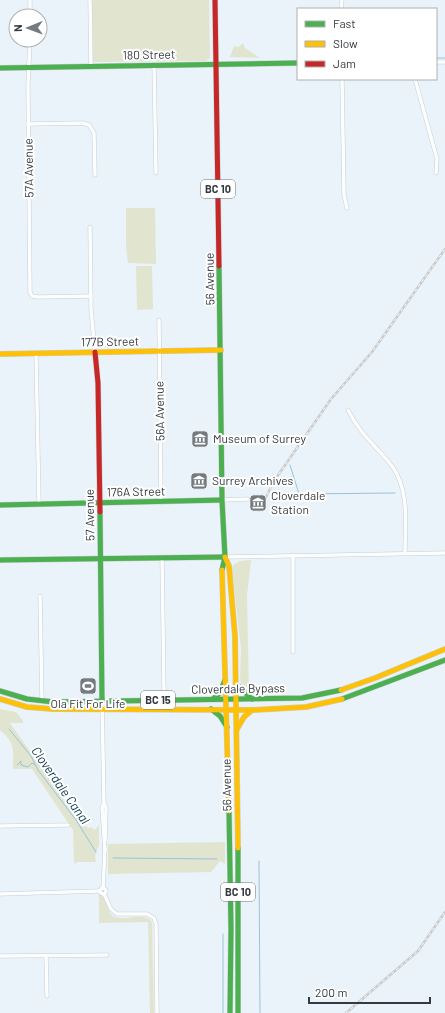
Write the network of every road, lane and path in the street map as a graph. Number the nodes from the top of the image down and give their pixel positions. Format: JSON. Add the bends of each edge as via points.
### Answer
{"nodes":[{"id":1,"x":90,"y":0,"type":"edge"},
{"id":2,"x":215,"y":0,"type":"edge"},
{"id":3,"x":30,"y":48,"type":"edge"},
{"id":4,"x":297,"y":63,"type":"edge"},
{"id":5,"x":216,"y":64,"type":"junction"},
{"id":6,"x":154,"y":65,"type":"junction"},
{"id":7,"x":91,"y":66,"type":"junction"},
{"id":8,"x":30,"y":67,"type":"junction"},
{"id":9,"x":0,"y":68,"type":"edge"},
{"id":10,"x":342,"y":80,"type":"edge"},
{"id":11,"x":415,"y":80,"type":"edge"},
{"id":12,"x":28,"y":124,"type":"junction"},
{"id":13,"x":156,"y":173,"type":"dead end"},
{"id":14,"x":436,"y":173,"type":"dead end"},
{"id":15,"x":95,"y":175,"type":"dead end"},
{"id":16,"x":347,"y":208,"type":"dead end"},
{"id":17,"x":90,"y":227,"type":"dead end"},
{"id":18,"x":91,"y":296,"type":"junction"},
{"id":19,"x":159,"y":320,"type":"dead end"},
{"id":20,"x":221,"y":350,"type":"junction"},
{"id":21,"x":159,"y":351,"type":"junction"},
{"id":22,"x":95,"y":352,"type":"junction"},
{"id":23,"x":36,"y":353,"type":"junction"},
{"id":24,"x":0,"y":354,"type":"edge"},
{"id":25,"x":348,"y":410,"type":"dead end"},
{"id":26,"x":248,"y":499,"type":"dead end"},
{"id":27,"x":222,"y":500,"type":"junction"},
{"id":28,"x":161,"y":502,"type":"junction"},
{"id":29,"x":100,"y":503,"type":"junction"},
{"id":30,"x":39,"y":504,"type":"junction"},
{"id":31,"x":0,"y":505,"type":"edge"},
{"id":32,"x":405,"y":553,"type":"junction"},
{"id":33,"x":445,"y":553,"type":"edge"},
{"id":34,"x":293,"y":555,"type":"junction"},
{"id":35,"x":225,"y":557,"type":"junction"},
{"id":36,"x":162,"y":558,"type":"junction"},
{"id":37,"x":101,"y":559,"type":"junction"},
{"id":38,"x":0,"y":560,"type":"edge"},
{"id":39,"x":40,"y":596,"type":"dead end"},
{"id":40,"x":445,"y":649,"type":"edge"},
{"id":41,"x":292,"y":652,"type":"dead end"},
{"id":42,"x":445,"y":660,"type":"edge"},
{"id":43,"x":226,"y":678,"type":"junction"},
{"id":44,"x":236,"y":684,"type":"junction"},
{"id":45,"x":0,"y":691,"type":"edge"},
{"id":46,"x":164,"y":691,"type":"dead end"},
{"id":47,"x":0,"y":699,"type":"edge"},
{"id":48,"x":227,"y":699,"type":"junction"},
{"id":49,"x":236,"y":699,"type":"junction"},
{"id":50,"x":252,"y":699,"type":"junction"},
{"id":51,"x":213,"y":700,"type":"junction"},
{"id":52,"x":42,"y":701,"type":"junction"},
{"id":53,"x":102,"y":701,"type":"junction"},
{"id":54,"x":211,"y":709,"type":"junction"},
{"id":55,"x":227,"y":709,"type":"junction"},
{"id":56,"x":236,"y":709,"type":"junction"},
{"id":57,"x":102,"y":710,"type":"junction"},
{"id":58,"x":252,"y":710,"type":"junction"},
{"id":59,"x":227,"y":728,"type":"junction"},
{"id":60,"x":237,"y":729,"type":"junction"},
{"id":61,"x":68,"y":825,"type":"dead end"},
{"id":62,"x":0,"y":826,"type":"edge"},
{"id":63,"x":102,"y":889,"type":"junction"},
{"id":64,"x":0,"y":894,"type":"edge"},
{"id":65,"x":107,"y":955,"type":"dead end"},
{"id":66,"x":0,"y":956,"type":"edge"},
{"id":67,"x":46,"y":956,"type":"junction"},
{"id":68,"x":47,"y":996,"type":"dead end"},
{"id":69,"x":157,"y":1013,"type":"edge"},
{"id":70,"x":230,"y":1013,"type":"edge"},
{"id":71,"x":238,"y":1013,"type":"edge"}],
"edges":[{"from":1,"to":7,"type":"street"},
{"from":2,"to":5,"type":"main road","name":"56 Avenue","number":"BC 10"},
{"from":3,"to":8,"type":"street","name":"57A Avenue"},
{"from":4,"to":5,"type":"main road","name":"180 Street"},
{"from":5,"to":6,"type":"main road","name":"180 Street"},
{"from":5,"to":20,"type":"main road","name":"56 Avenue","number":"BC 10"},
{"from":6,"to":7,"type":"main road","name":"180 Street"},
{"from":6,"to":13,"type":"street"},
{"from":7,"to":8,"type":"main road","name":"180 Street"},
{"from":8,"to":9,"type":"main road","name":"180 Street"},
{"from":8,"to":12,"type":"street","name":"57A Avenue"},
{"from":10,"to":16,"type":"street","via":[[344,195]]},
{"from":11,"to":14,"type":"street","via":[[438,159]]},
{"from":12,"to":15,"type":"street","via":[[89,125],[94,132]]},
{"from":12,"to":18,"type":"street","name":"57A Avenue","via":[[32,296]]},
{"from":17,"to":18,"type":"street","name":"57 Avenue"},
{"from":18,"to":22,"type":"street","name":"57 Avenue"},
{"from":19,"to":21,"type":"street","name":"56A Avenue"},
{"from":20,"to":21,"type":"main road","name":"177B Street"},
{"from":20,"to":27,"type":"main road","name":"56 Avenue","number":"BC 10"},
{"from":21,"to":22,"type":"main road","name":"177B Street"},
{"from":21,"to":28,"type":"street","name":"56A Avenue"},
{"from":22,"to":23,"type":"main road","name":"177B Street"},
{"from":22,"to":29,"type":"main road","name":"57 Avenue"},
{"from":23,"to":24,"type":"main road","name":"177B Street"},
{"from":23,"to":30,"type":"street"},
{"from":25,"to":32,"type":"street","via":[[363,436],[391,466],[402,488]]},
{"from":26,"to":27,"type":"street","name":"176A Street"},
{"from":27,"to":28,"type":"main road","name":"176A Street"},
{"from":27,"to":35,"type":"main road","name":"56 Avenue","number":"BC 10"},
{"from":28,"to":29,"type":"main road","name":"176A Street"},
{"from":29,"to":30,"type":"main road","name":"176A Street"},
{"from":29,"to":37,"type":"main road","name":"57 Avenue"},
{"from":30,"to":31,"type":"main road","name":"176A Street"},
{"from":32,"to":33,"type":"street"},
{"from":32,"to":34,"type":"street"},
{"from":34,"to":35,"type":"street"},
{"from":34,"to":41,"type":"street"},
{"from":35,"to":36,"type":"main road"},
{"from":35,"to":43,"type":"main road","name":"56 Avenue","number":"BC 10","via":[[222,566]]},
{"from":35,"to":44,"type":"main road","name":"56 Avenue","number":"BC 10","via":[[229,566],[234,620]]},
{"from":36,"to":37,"type":"main road"},
{"from":36,"to":46,"type":"street"},
{"from":37,"to":38,"type":"main road"},
{"from":37,"to":53,"type":"main road","name":"57 Avenue"},
{"from":39,"to":52,"type":"street"},
{"from":40,"to":50,"type":"main road","name":"Cloverdale Bypass","number":"BC 15","via":[[348,687],[314,696]]},
{"from":42,"to":58,"type":"main road","name":"Cloverdale Bypass","number":"BC 15","via":[[350,697],[306,707]]},
{"from":43,"to":48,"type":"main road","name":"56 Avenue","number":"BC 10"},
{"from":43,"to":51,"type":"main road","via":[[220,693]]},
{"from":44,"to":49,"type":"main road","name":"56 Avenue","number":"BC 10"},
{"from":44,"to":50,"type":"main road"},
{"from":45,"to":52,"type":"main road","name":"Cloverdale Bypass","number":"BC 15","via":[[18,698]]},
{"from":47,"to":57,"type":"main road","name":"Cloverdale Bypass","number":"BC 15","via":[[40,709]]},
{"from":48,"to":49,"type":"main road","name":"Cloverdale Bypass","number":"BC 15"},
{"from":48,"to":51,"type":"main road","name":"Cloverdale Bypass","number":"BC 15"},
{"from":48,"to":55,"type":"main road","name":"56 Avenue","number":"BC 10"},
{"from":49,"to":50,"type":"main road","name":"Cloverdale Bypass","number":"BC 15"},
{"from":49,"to":56,"type":"main road","name":"56 Avenue","number":"BC 10"},
{"from":51,"to":53,"type":"main road","name":"Cloverdale Bypass","number":"BC 15"},
{"from":52,"to":53,"type":"main road","name":"Cloverdale Bypass","number":"BC 15"},
{"from":53,"to":57,"type":"street","name":"57 Avenue"},
{"from":54,"to":55,"type":"main road","name":"Cloverdale Bypass","number":"BC 15"},
{"from":54,"to":57,"type":"main road","name":"Cloverdale Bypass","number":"BC 15"},
{"from":54,"to":59,"type":"main road","via":[[220,716]]},
{"from":55,"to":56,"type":"main road","name":"Cloverdale Bypass","number":"BC 15"},
{"from":55,"to":59,"type":"main road","name":"56 Avenue","number":"BC 10"},
{"from":56,"to":58,"type":"main road","name":"Cloverdale Bypass","number":"BC 15"},
{"from":56,"to":60,"type":"main road","name":"56 Avenue","number":"BC 10"},
{"from":57,"to":63,"type":"street","name":"57 Avenue","via":[[106,808]]},
{"from":58,"to":60,"type":"main road"},
{"from":59,"to":70,"type":"main road","name":"56 Avenue","number":"BC 10"},
{"from":60,"to":71,"type":"main road","name":"56 Avenue","number":"BC 10"},
{"from":61,"to":62,"type":"street"},
{"from":63,"to":64,"type":"street"},
{"from":63,"to":69,"type":"street","via":[[101,893],[115,913],[150,915],[155,921]]},
{"from":65,"to":67,"type":"street"},
{"from":66,"to":67,"type":"street"},
{"from":67,"to":68,"type":"street"}]}
